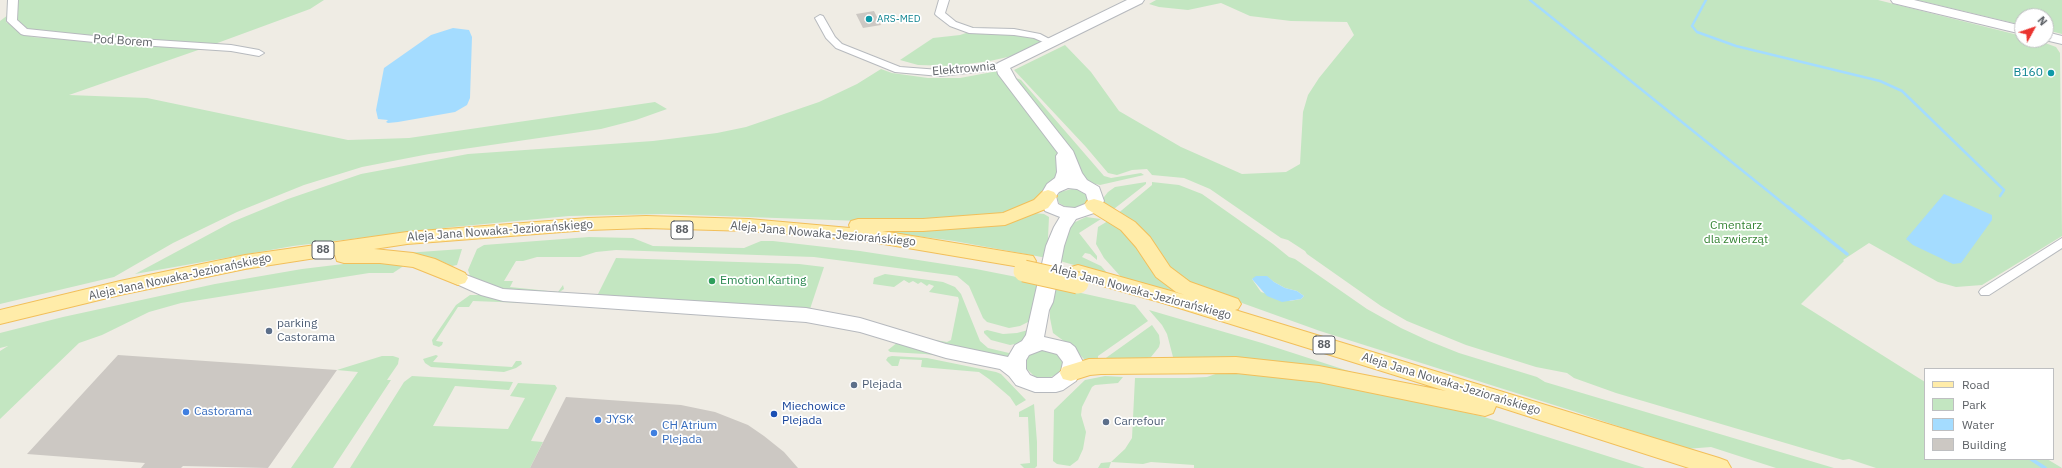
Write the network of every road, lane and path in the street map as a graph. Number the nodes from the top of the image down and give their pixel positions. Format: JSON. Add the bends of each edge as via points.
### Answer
{"nodes":[{"id":1,"x":13,"y":0,"type":"edge"},
{"id":2,"x":944,"y":0,"type":"edge"},
{"id":3,"x":1137,"y":0,"type":"edge"},
{"id":4,"x":1898,"y":0,"type":"edge"},
{"id":5,"x":820,"y":18,"type":"dead end"},
{"id":6,"x":2014,"y":28,"type":"edge"},
{"id":7,"x":1050,"y":42,"type":"junction"},
{"id":8,"x":259,"y":53,"type":"dead end"},
{"id":9,"x":1003,"y":66,"type":"junction"},
{"id":10,"x":1060,"y":146,"type":"junction"},
{"id":11,"x":1081,"y":184,"type":"junction"},
{"id":12,"x":1051,"y":197,"type":"junction"},
{"id":13,"x":1094,"y":205,"type":"junction"},
{"id":14,"x":1071,"y":214,"type":"junction"},
{"id":15,"x":671,"y":223,"type":"junction"},
{"id":16,"x":2062,"y":242,"type":"edge"},
{"id":17,"x":1055,"y":246,"type":"junction"},
{"id":18,"x":338,"y":256,"type":"junction"},
{"id":19,"x":1025,"y":266,"type":"junction"},
{"id":20,"x":458,"y":278,"type":"joint"},
{"id":21,"x":1985,"y":292,"type":"dead end"},
{"id":22,"x":1044,"y":302,"type":"junction"},
{"id":23,"x":0,"y":317,"type":"edge"},
{"id":24,"x":0,"y":324,"type":"edge"},
{"id":25,"x":1050,"y":343,"type":"junction"},
{"id":26,"x":1029,"y":346,"type":"junction"},
{"id":27,"x":1016,"y":371,"type":"junction"},
{"id":28,"x":1072,"y":372,"type":"junction"},
{"id":29,"x":1483,"y":400,"type":"junction"},
{"id":30,"x":1679,"y":468,"type":"edge"},
{"id":31,"x":1718,"y":468,"type":"edge"}],
"edges":[{"from":1,"to":8,"type":"street","name":"Pod Borem","via":[[12,21],[24,32],[232,48]]},
{"from":2,"to":7,"type":"street","via":[[940,14],[953,24],[972,30],[1037,36]]},
{"from":3,"to":7,"type":"street","name":"Elektrownia"},
{"from":4,"to":6,"type":"street"},
{"from":5,"to":9,"type":"street","name":"Elektrownia","via":[[835,42],[858,55],[890,67],[926,73]]},
{"from":7,"to":9,"type":"street","name":"Elektrownia"},
{"from":9,"to":10,"type":"street","via":[[1003,71]]},
{"from":10,"to":11,"type":"street","via":[[1067,154],[1074,174]]},
{"from":10,"to":12,"type":"street","via":[[1065,172]]},
{"from":11,"to":12,"type":"street","via":[[1066,183]]},
{"from":11,"to":13,"type":"street","via":[[1093,191],[1096,200]]},
{"from":12,"to":14,"type":"street","via":[[1060,212]]},
{"from":12,"to":15,"type":"main road","via":[[1041,204],[1005,219],[978,222],[832,226],[746,221]]},
{"from":12,"to":17,"type":"street"},
{"from":13,"to":14,"type":"street","via":[[1087,211]]},
{"from":13,"to":29,"type":"main road","via":[[1128,226],[1143,242],[1163,272],[1183,286]]},
{"from":14,"to":17,"type":"street","via":[[1062,227]]},
{"from":15,"to":19,"type":"main road","name":"Aleja Jana Nowaka-Jeziorańskiego","number":"88","via":[[749,225],[872,236]]},
{"from":15,"to":23,"type":"main road","name":"Aleja Jana Nowaka-Jeziorańskiego","number":"88","via":[[588,224],[400,238],[245,262]]},
{"from":16,"to":21,"type":"street"},
{"from":17,"to":22,"type":"street"},
{"from":18,"to":19,"type":"main road","name":"Aleja Jana Nowaka-Jeziorańskiego","number":"88","via":[[518,236],[587,231],[672,230],[853,243]]},
{"from":18,"to":20,"type":"main road","via":[[380,256],[413,260]]},
{"from":18,"to":24,"type":"main road","name":"Aleja Jana Nowaka-Jeziorańskiego","number":"88","via":[[252,269],[130,293]]},
{"from":19,"to":29,"type":"main road","name":"Aleja Jana Nowaka-Jeziorańskiego","number":"88","bridge":true,"via":[[1078,277],[1170,303]]},
{"from":20,"to":27,"type":"street","via":[[504,296],[806,315],[860,325],[946,351],[1005,363]]},
{"from":22,"to":25,"type":"street"},
{"from":22,"to":26,"type":"street","via":[[1035,336]]},
{"from":25,"to":26,"type":"street"},
{"from":25,"to":28,"type":"street","via":[[1068,352],[1073,362]]},
{"from":26,"to":27,"type":"street","via":[[1022,350],[1016,360]]},
{"from":27,"to":28,"type":"street","via":[[1028,383],[1042,387],[1061,383]]},
{"from":28,"to":29,"type":"main road","via":[[1101,366],[1236,364],[1319,374]]},
{"from":29,"to":30,"type":"main road","name":"Aleja Jana Nowaka-Jeziorańskiego","number":"88"},
{"from":29,"to":31,"type":"main road","name":"Aleja Jana Nowaka-Jeziorańskiego","number":"88"}]}
